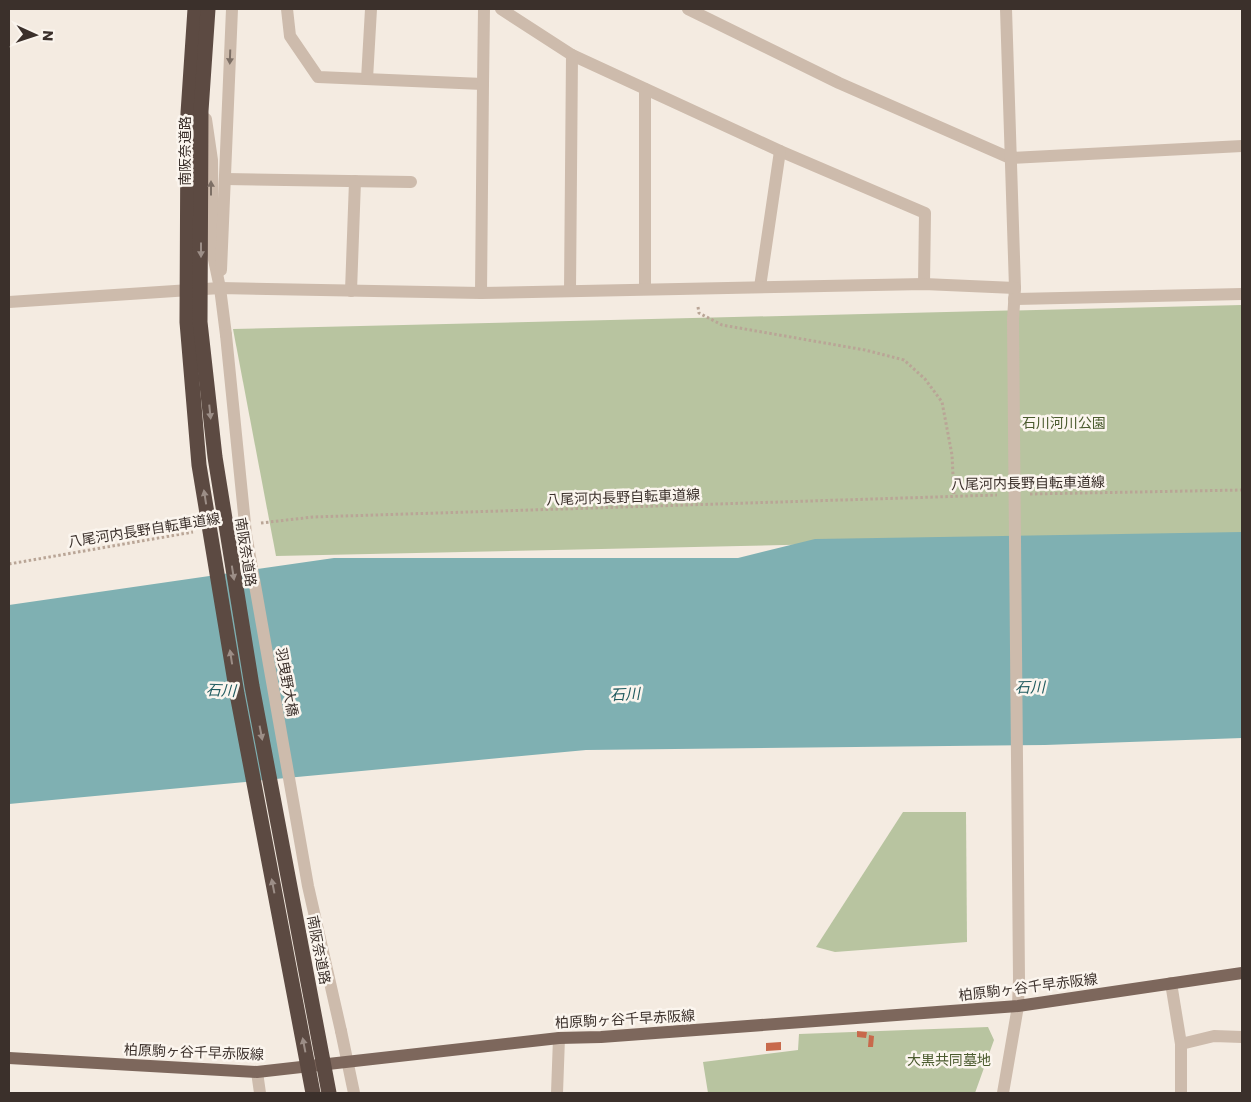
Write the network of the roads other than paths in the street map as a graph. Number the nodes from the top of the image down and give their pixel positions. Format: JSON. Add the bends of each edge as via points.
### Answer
{"nodes":[{"id":1,"x":194,"y":9,"type":"edge"},
{"id":2,"x":208,"y":9,"type":"edge"},
{"id":3,"x":232,"y":9,"type":"edge"},
{"id":4,"x":287,"y":9,"type":"edge"},
{"id":5,"x":371,"y":9,"type":"edge"},
{"id":6,"x":484,"y":9,"type":"edge"},
{"id":7,"x":501,"y":9,"type":"edge"},
{"id":8,"x":688,"y":9,"type":"edge"},
{"id":9,"x":1006,"y":9,"type":"edge"},
{"id":10,"x":572,"y":54,"type":"junction"},
{"id":11,"x":367,"y":79,"type":"junction"},
{"id":12,"x":483,"y":84,"type":"junction"},
{"id":13,"x":645,"y":89,"type":"junction"},
{"id":14,"x":1242,"y":146,"type":"edge"},
{"id":15,"x":780,"y":151,"type":"junction"},
{"id":16,"x":1010,"y":158,"type":"junction"},
{"id":17,"x":225,"y":179,"type":"junction"},
{"id":18,"x":355,"y":181,"type":"junction"},
{"id":19,"x":411,"y":182,"type":"dead end"},
{"id":20,"x":924,"y":284,"type":"junction"},
{"id":21,"x":760,"y":286,"type":"junction"},
{"id":22,"x":220,"y":288,"type":"junction"},
{"id":23,"x":645,"y":289,"type":"junction"},
{"id":24,"x":351,"y":291,"type":"junction"},
{"id":25,"x":570,"y":291,"type":"junction"},
{"id":26,"x":481,"y":294,"type":"junction"},
{"id":27,"x":1014,"y":294,"type":"junction"},
{"id":28,"x":1242,"y":294,"type":"edge"},
{"id":29,"x":9,"y":302,"type":"edge"},
{"id":30,"x":1242,"y":973,"type":"edge"},
{"id":31,"x":1171,"y":982,"type":"junction"},
{"id":32,"x":1018,"y":1006,"type":"junction"},
{"id":33,"x":1242,"y":1037,"type":"edge"},
{"id":34,"x":559,"y":1038,"type":"junction"},
{"id":35,"x":1181,"y":1044,"type":"junction"},
{"id":36,"x":9,"y":1058,"type":"edge"},
{"id":37,"x":347,"y":1062,"type":"junction"},
{"id":38,"x":257,"y":1072,"type":"junction"},
{"id":39,"x":260,"y":1093,"type":"edge"},
{"id":40,"x":312,"y":1093,"type":"edge"},
{"id":41,"x":329,"y":1093,"type":"edge"},
{"id":42,"x":354,"y":1093,"type":"edge"},
{"id":43,"x":557,"y":1093,"type":"edge"},
{"id":44,"x":1003,"y":1093,"type":"edge"},
{"id":45,"x":1181,"y":1093,"type":"edge"}],
"edges":[{"from":22,"to":1,"type":"street","one_way":true,"via":[[213,255],[212,160]]},
{"from":40,"to":1,"type":"highway","name":"南阪奈道路","one_way":true,"bridge":true,"via":[[237,694],[199,466],[187,322],[188,113]]},
{"from":2,"to":41,"type":"highway","name":"南阪奈道路","one_way":true,"bridge":true,"via":[[201,111],[200,322],[214,448],[252,686]]},
{"from":3,"to":17,"type":"street","one_way":true},
{"from":4,"to":11,"type":"street","via":[[290,36],[318,77]]},
{"from":5,"to":11,"type":"street"},
{"from":6,"to":12,"type":"street"},
{"from":7,"to":10,"type":"street"},
{"from":8,"to":16,"type":"street","via":[[839,83]]},
{"from":9,"to":16,"type":"street"},
{"from":10,"to":13,"type":"street"},
{"from":10,"to":25,"type":"street"},
{"from":11,"to":12,"type":"street"},
{"from":12,"to":26,"type":"street"},
{"from":13,"to":15,"type":"street"},
{"from":13,"to":23,"type":"street"},
{"from":14,"to":16,"type":"street"},
{"from":15,"to":20,"type":"street","via":[[925,213]]},
{"from":15,"to":21,"type":"street"},
{"from":16,"to":27,"type":"street"},
{"from":17,"to":18,"type":"street"},
{"from":17,"to":22,"type":"street"},
{"from":18,"to":19,"type":"street"},
{"from":18,"to":24,"type":"street"},
{"from":20,"to":21,"type":"street"},
{"from":20,"to":27,"type":"street"},
{"from":21,"to":23,"type":"street"},
{"from":22,"to":24,"type":"street"},
{"from":22,"to":29,"type":"street"},
{"from":22,"to":37,"type":"street","name":"羽曳野大橋","bridge":true,"via":[[246,534],[308,886]]},
{"from":23,"to":25,"type":"street"},
{"from":24,"to":26,"type":"street"},
{"from":25,"to":26,"type":"street"},
{"from":27,"to":28,"type":"street"},
{"from":27,"to":32,"type":"street","bridge":true},
{"from":30,"to":31,"type":"main road","name":"柏原駒ヶ谷千早赤阪線"},
{"from":31,"to":32,"type":"main road","name":"柏原駒ヶ谷千早赤阪線"},
{"from":31,"to":35,"type":"street"},
{"from":32,"to":34,"type":"main road","name":"柏原駒ヶ谷千早赤阪線"},
{"from":32,"to":44,"type":"street"},
{"from":33,"to":35,"type":"street","via":[[1214,1036]]},
{"from":34,"to":37,"type":"main road","name":"柏原駒ヶ谷千早赤阪線"},
{"from":34,"to":43,"type":"street"},
{"from":35,"to":45,"type":"street"},
{"from":36,"to":38,"type":"main road","name":"柏原駒ヶ谷千早赤阪線"},
{"from":37,"to":38,"type":"main road","name":"柏原駒ヶ谷千早赤阪線"},
{"from":37,"to":42,"type":"street","name":"羽曳野大橋"},
{"from":38,"to":39,"type":"street"}]}
